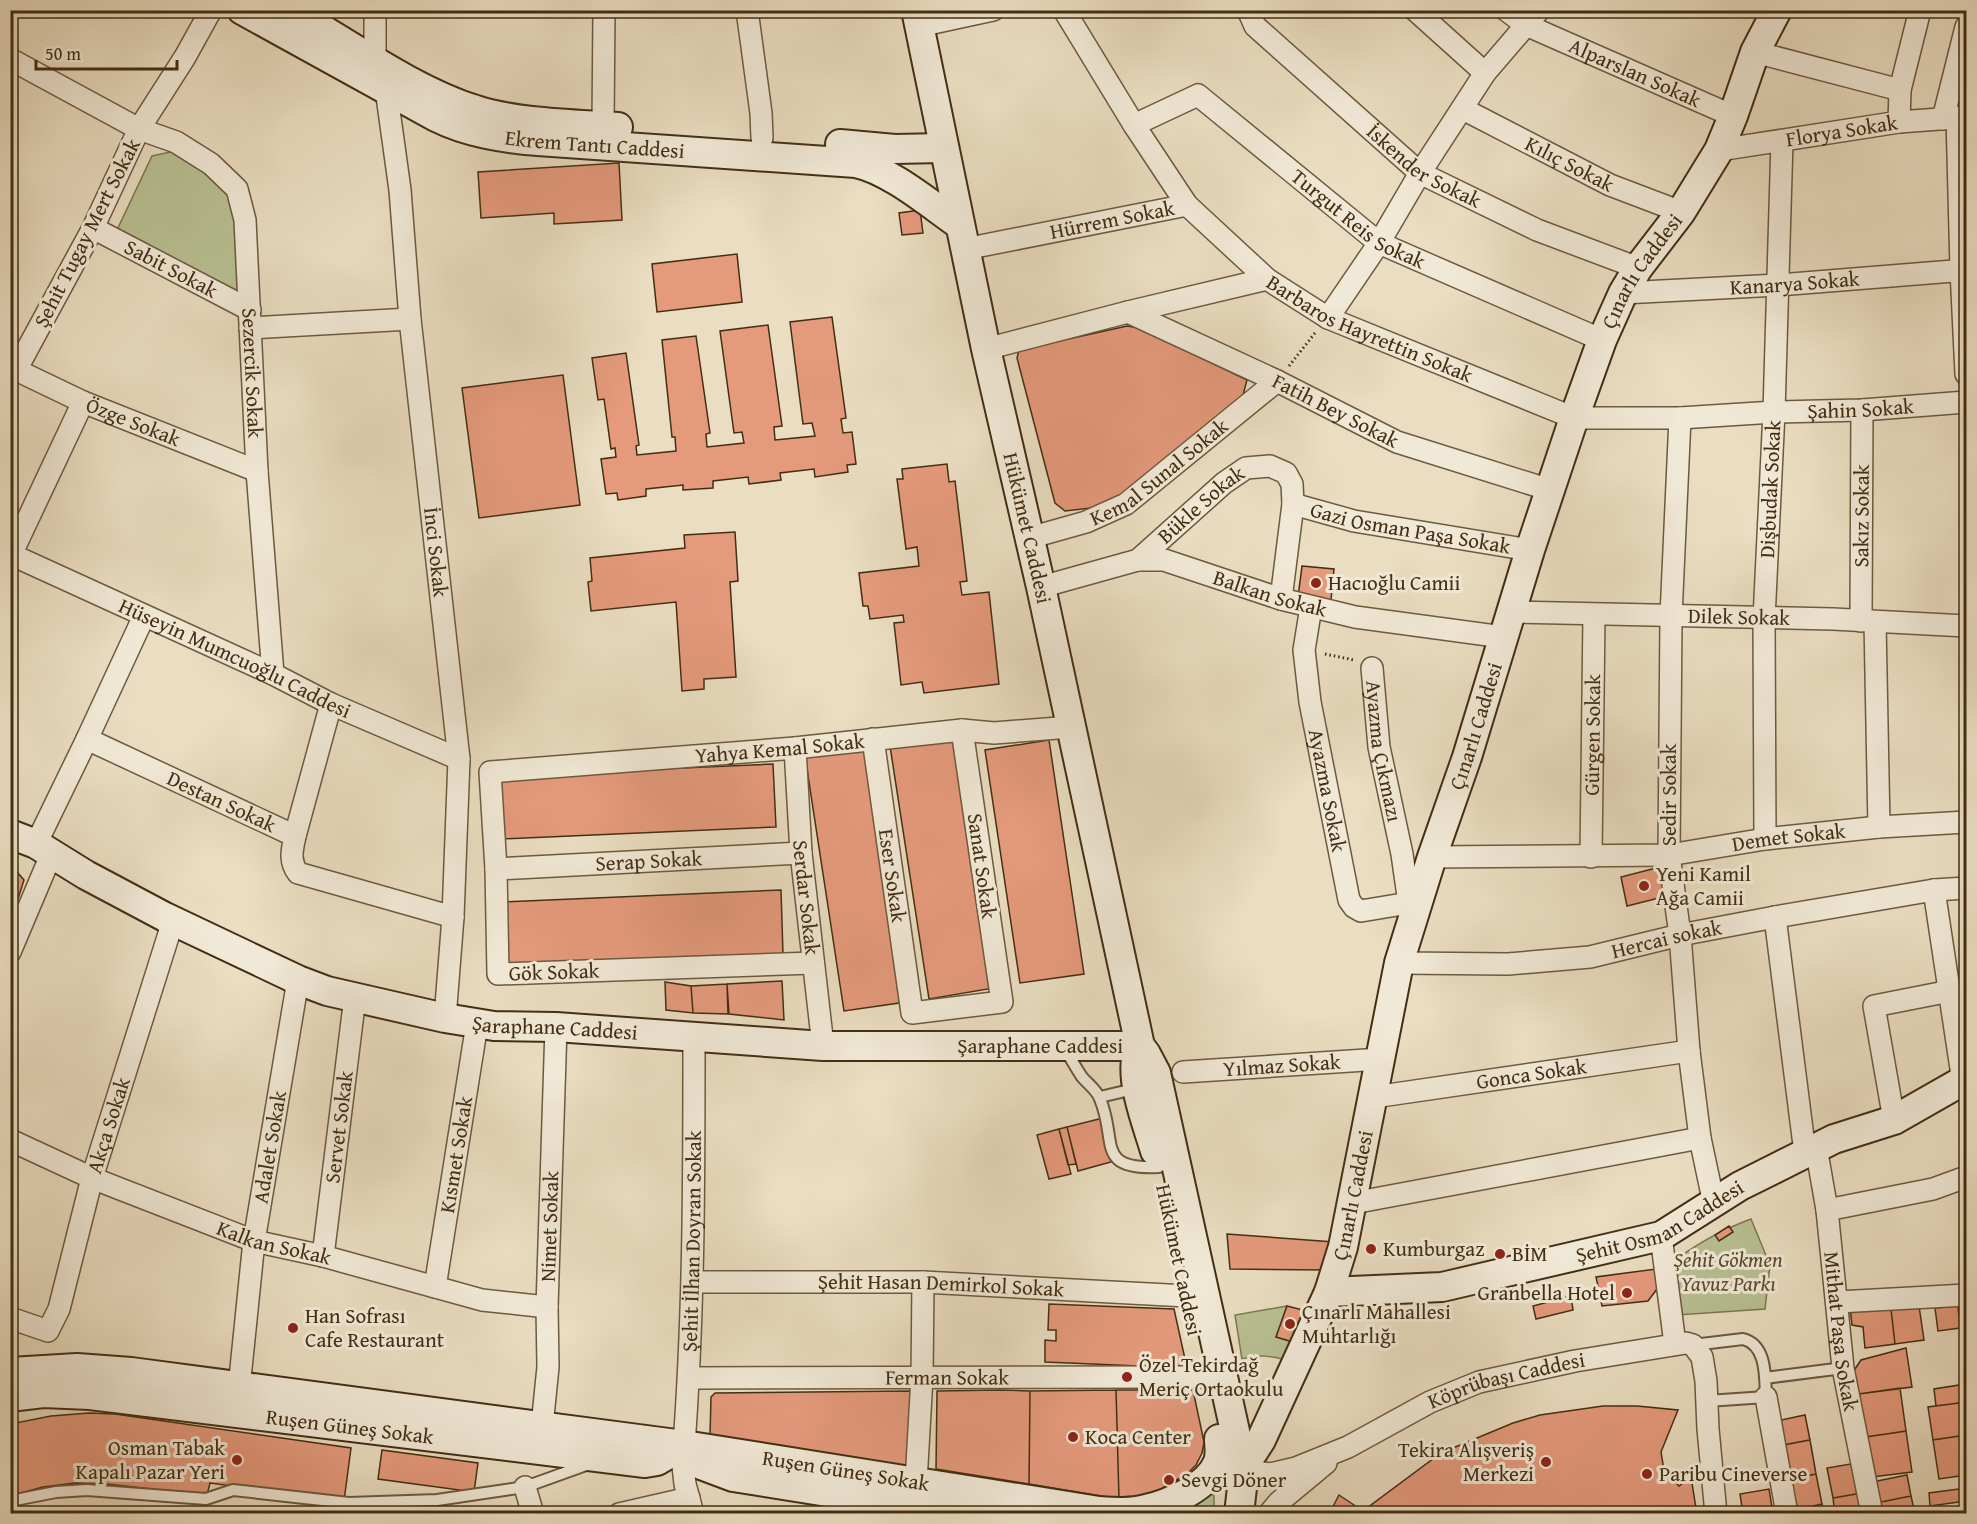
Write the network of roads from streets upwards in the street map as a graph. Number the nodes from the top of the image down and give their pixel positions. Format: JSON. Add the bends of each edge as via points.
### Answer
{"nodes":[{"id":1,"x":211,"y":10,"type":"edge"},
{"id":2,"x":242,"y":10,"type":"edge"},
{"id":3,"x":290,"y":10,"type":"edge"},
{"id":4,"x":375,"y":10,"type":"edge"},
{"id":5,"x":604,"y":10,"type":"edge"},
{"id":6,"x":747,"y":10,"type":"edge"},
{"id":7,"x":993,"y":10,"type":"edge"},
{"id":8,"x":1064,"y":10,"type":"edge"},
{"id":9,"x":1248,"y":10,"type":"edge"},
{"id":10,"x":1415,"y":10,"type":"edge"},
{"id":11,"x":1506,"y":10,"type":"edge"},
{"id":12,"x":1920,"y":10,"type":"edge"},
{"id":13,"x":1770,"y":13,"type":"edge"},
{"id":14,"x":918,"y":18,"type":"edge"},
{"id":15,"x":1533,"y":18,"type":"edge"},
{"id":16,"x":1966,"y":27,"type":"edge"},
{"id":17,"x":1755,"y":52,"type":"junction"},
{"id":18,"x":10,"y":59,"type":"edge"},
{"id":19,"x":1961,"y":71,"type":"edge"},
{"id":20,"x":1485,"y":74,"type":"junction"},
{"id":21,"x":381,"y":75,"type":"junction"},
{"id":22,"x":1900,"y":90,"type":"junction"},
{"id":23,"x":1462,"y":109,"type":"junction"},
{"id":24,"x":1733,"y":116,"type":"junction"},
{"id":25,"x":1955,"y":118,"type":"edge"},
{"id":26,"x":1899,"y":122,"type":"junction"},
{"id":27,"x":1134,"y":125,"type":"junction"},
{"id":28,"x":139,"y":129,"type":"junction"},
{"id":29,"x":603,"y":136,"type":"junction"},
{"id":30,"x":1782,"y":141,"type":"junction"},
{"id":31,"x":761,"y":147,"type":"junction"},
{"id":32,"x":943,"y":148,"type":"junction"},
{"id":33,"x":1719,"y":150,"type":"junction"},
{"id":34,"x":1420,"y":173,"type":"junction"},
{"id":35,"x":1187,"y":205,"type":"junction"},
{"id":36,"x":1681,"y":212,"type":"junction"},
{"id":37,"x":93,"y":228,"type":"junction"},
{"id":38,"x":962,"y":237,"type":"junction"},
{"id":39,"x":1379,"y":243,"type":"junction"},
{"id":40,"x":1638,"y":268,"type":"junction"},
{"id":41,"x":1964,"y":270,"type":"edge"},
{"id":42,"x":1267,"y":279,"type":"junction"},
{"id":43,"x":1778,"y":285,"type":"junction"},
{"id":44,"x":1623,"y":293,"type":"junction"},
{"id":45,"x":1128,"y":312,"type":"junction"},
{"id":46,"x":1328,"y":318,"type":"junction"},
{"id":47,"x":250,"y":319,"type":"junction"},
{"id":48,"x":410,"y":319,"type":"junction"},
{"id":49,"x":1602,"y":340,"type":"junction"},
{"id":50,"x":986,"y":349,"type":"junction"},
{"id":51,"x":13,"y":369,"type":"edge"},
{"id":52,"x":1966,"y":374,"type":"edge"},
{"id":53,"x":1276,"y":381,"type":"junction"},
{"id":54,"x":84,"y":402,"type":"junction"},
{"id":55,"x":1966,"y":402,"type":"edge"},
{"id":56,"x":1862,"y":410,"type":"junction"},
{"id":57,"x":1774,"y":412,"type":"junction"},
{"id":58,"x":1574,"y":418,"type":"junction"},
{"id":59,"x":1680,"y":418,"type":"junction"},
{"id":60,"x":257,"y":471,"type":"junction"},
{"id":61,"x":1550,"y":490,"type":"junction"},
{"id":62,"x":1293,"y":504,"type":"junction"},
{"id":63,"x":1029,"y":538,"type":"junction"},
{"id":64,"x":1530,"y":550,"type":"junction"},
{"id":65,"x":11,"y":555,"type":"edge"},
{"id":66,"x":1138,"y":560,"type":"junction"},
{"id":67,"x":1041,"y":587,"type":"junction"},
{"id":68,"x":1281,"y":599,"type":"junction"},
{"id":69,"x":1311,"y":607,"type":"junction"},
{"id":70,"x":1594,"y":615,"type":"junction"},
{"id":71,"x":144,"y":616,"type":"junction"},
{"id":72,"x":1671,"y":616,"type":"junction"},
{"id":73,"x":1764,"y":619,"type":"junction"},
{"id":74,"x":1868,"y":621,"type":"junction"},
{"id":75,"x":1507,"y":624,"type":"junction"},
{"id":76,"x":1966,"y":626,"type":"edge"},
{"id":77,"x":1372,"y":668,"type":"road end"},
{"id":78,"x":273,"y":674,"type":"junction"},
{"id":79,"x":331,"y":704,"type":"junction"},
{"id":80,"x":1071,"y":727,"type":"junction"},
{"id":81,"x":962,"y":730,"type":"junction"},
{"id":82,"x":87,"y":739,"type":"junction"},
{"id":83,"x":873,"y":739,"type":"junction"},
{"id":84,"x":795,"y":748,"type":"junction"},
{"id":85,"x":459,"y":759,"type":"junction"},
{"id":86,"x":490,"y":772,"type":"joint"},
{"id":87,"x":1966,"y":822,"type":"edge"},
{"id":88,"x":1879,"y":827,"type":"junction"},
{"id":89,"x":295,"y":836,"type":"junction"},
{"id":90,"x":1765,"y":839,"type":"junction"},
{"id":91,"x":33,"y":844,"type":"edge"},
{"id":92,"x":801,"y":853,"type":"junction"},
{"id":93,"x":1669,"y":855,"type":"junction"},
{"id":94,"x":1432,"y":857,"type":"junction"},
{"id":95,"x":1591,"y":857,"type":"junction"},
{"id":96,"x":496,"y":869,"type":"junction"},
{"id":97,"x":1966,"y":888,"type":"edge"},
{"id":98,"x":1934,"y":890,"type":"junction"},
{"id":99,"x":1412,"y":906,"type":"junction"},
{"id":100,"x":453,"y":917,"type":"junction"},
{"id":101,"x":1775,"y":917,"type":"junction"},
{"id":102,"x":173,"y":921,"type":"junction"},
{"id":103,"x":1680,"y":935,"type":"junction"},
{"id":104,"x":10,"y":952,"type":"edge"},
{"id":105,"x":813,"y":963,"type":"junction"},
{"id":106,"x":1399,"y":963,"type":"junction"},
{"id":107,"x":298,"y":980,"type":"junction"},
{"id":108,"x":1950,"y":992,"type":"junction"},
{"id":109,"x":355,"y":997,"type":"junction"},
{"id":110,"x":912,"y":1013,"type":"joint"},
{"id":111,"x":445,"y":1018,"type":"junction"},
{"id":112,"x":477,"y":1024,"type":"junction"},
{"id":113,"x":556,"y":1027,"type":"junction"},
{"id":114,"x":694,"y":1038,"type":"junction"},
{"id":115,"x":823,"y":1046,"type":"junction"},
{"id":116,"x":1140,"y":1046,"type":"junction"},
{"id":117,"x":1689,"y":1051,"type":"junction"},
{"id":118,"x":1381,"y":1059,"type":"junction"},
{"id":119,"x":1183,"y":1072,"type":"dead end"},
{"id":120,"x":1965,"y":1080,"type":"edge"},
{"id":121,"x":1374,"y":1097,"type":"junction"},
{"id":122,"x":1894,"y":1120,"type":"junction"},
{"id":123,"x":1700,"y":1138,"type":"junction"},
{"id":124,"x":10,"y":1140,"type":"edge"},
{"id":125,"x":1811,"y":1150,"type":"junction"},
{"id":126,"x":1168,"y":1165,"type":"junction"},
{"id":127,"x":92,"y":1178,"type":"junction"},
{"id":128,"x":1966,"y":1178,"type":"edge"},
{"id":129,"x":1353,"y":1203,"type":"junction"},
{"id":130,"x":1714,"y":1204,"type":"junction"},
{"id":131,"x":1827,"y":1210,"type":"junction"},
{"id":132,"x":1661,"y":1236,"type":"junction"},
{"id":133,"x":254,"y":1241,"type":"junction"},
{"id":134,"x":323,"y":1256,"type":"junction"},
{"id":135,"x":693,"y":1282,"type":"junction"},
{"id":136,"x":924,"y":1282,"type":"junction"},
{"id":137,"x":435,"y":1287,"type":"junction"},
{"id":138,"x":1329,"y":1292,"type":"junction"},
{"id":139,"x":1966,"y":1295,"type":"edge"},
{"id":140,"x":1186,"y":1296,"type":"junction"},
{"id":141,"x":1838,"y":1302,"type":"junction"},
{"id":142,"x":548,"y":1307,"type":"junction"},
{"id":143,"x":10,"y":1318,"type":"edge"},
{"id":144,"x":1684,"y":1345,"type":"junction"},
{"id":145,"x":10,"y":1372,"type":"edge"},
{"id":146,"x":922,"y":1377,"type":"junction"},
{"id":147,"x":1204,"y":1377,"type":"junction"},
{"id":148,"x":689,"y":1378,"type":"junction"},
{"id":149,"x":1765,"y":1388,"type":"road end"},
{"id":150,"x":10,"y":1397,"type":"edge"},
{"id":151,"x":237,"y":1400,"type":"junction"},
{"id":152,"x":542,"y":1426,"type":"junction"},
{"id":153,"x":1219,"y":1438,"type":"junction"},
{"id":154,"x":1348,"y":1447,"type":"junction"},
{"id":155,"x":684,"y":1455,"type":"junction"},
{"id":156,"x":1243,"y":1468,"type":"junction"},
{"id":157,"x":525,"y":1487,"type":"road end"},
{"id":158,"x":915,"y":1501,"type":"edge"},
{"id":159,"x":691,"y":1506,"type":"edge"},
{"id":160,"x":533,"y":1514,"type":"edge"},
{"id":161,"x":619,"y":1514,"type":"edge"},
{"id":162,"x":966,"y":1514,"type":"edge"},
{"id":163,"x":1239,"y":1514,"type":"edge"},
{"id":164,"x":1269,"y":1514,"type":"edge"},
{"id":165,"x":1716,"y":1514,"type":"edge"},
{"id":166,"x":1787,"y":1514,"type":"edge"},
{"id":167,"x":1872,"y":1514,"type":"edge"}],
"edges":[{"from":1,"to":28,"type":"street"},
{"from":2,"to":21,"type":"street","name":"Ekrem Tantı Caddesi"},
{"from":3,"to":21,"type":"street","name":"Ekrem Tantı Caddesi"},
{"from":4,"to":21,"type":"street","name":"İnci Sokak"},
{"from":5,"to":29,"type":"street"},
{"from":6,"to":31,"type":"street","via":[[761,113]]},
{"from":7,"to":14,"type":"street"},
{"from":8,"to":27,"type":"street"},
{"from":9,"to":34,"type":"street","name":"İskender Sokak","via":[[1256,26]]},
{"from":10,"to":20,"type":"street"},
{"from":11,"to":15,"type":"street","name":"Alparslan Sokak"},
{"from":12,"to":22,"type":"street"},
{"from":13,"to":17,"type":"street","name":"Çınarlı Caddesi"},
{"from":14,"to":32,"type":"street","name":"Hükümet Caddesi"},
{"from":15,"to":20,"type":"street"},
{"from":15,"to":24,"type":"street","name":"Alparslan Sokak"},
{"from":16,"to":19,"type":"street"},
{"from":17,"to":22,"type":"street"},
{"from":17,"to":24,"type":"street","name":"Çınarlı Caddesi"},
{"from":18,"to":28,"type":"street","name":"Şehit Tugay Mert Sokak"},
{"from":19,"to":25,"type":"street"},
{"from":20,"to":23,"type":"street"},
{"from":21,"to":29,"type":"street","name":"Ekrem Tantı Caddesi","via":[[480,111]]},
{"from":21,"to":48,"type":"street","name":"İnci Sokak","via":[[400,190]]},
{"from":22,"to":26,"type":"street"},
{"from":23,"to":34,"type":"street"},
{"from":23,"to":36,"type":"street","name":"Kılıç Sokak","via":[[1610,185]]},
{"from":24,"to":33,"type":"street","name":"Çınarlı Caddesi"},
{"from":25,"to":26,"type":"street","name":"Florya Sokak"},
{"from":25,"to":41,"type":"street"},
{"from":26,"to":30,"type":"street","name":"Florya Sokak"},
{"from":27,"to":35,"type":"street"},
{"from":27,"to":39,"type":"street","name":"Turgut Reis Sokak","via":[[1198,95]]},
{"from":28,"to":37,"type":"street","name":"Şehit Tugay Mert Sokak"},
{"from":28,"to":47,"type":"street","name":"Sezercik Sokak","via":[[176,142],[211,164],[237,189],[245,220]]},
{"from":29,"to":31,"type":"street","name":"Ekrem Tantı Caddesi"},
{"from":30,"to":33,"type":"street","name":"Florya Sokak"},
{"from":30,"to":43,"type":"street","name":"Dişbudak Sokak"},
{"from":31,"to":32,"type":"street","name":"Ekrem Tantı Caddesi"},
{"from":31,"to":38,"type":"street","name":"Ekrem Tantı Caddesi","via":[[870,165]]},
{"from":32,"to":38,"type":"street","name":"Hükümet Caddesi"},
{"from":33,"to":36,"type":"street","name":"Çınarlı Caddesi"},
{"from":34,"to":39,"type":"street"},
{"from":34,"to":40,"type":"street","name":"İskender Sokak","via":[[1537,231]]},
{"from":35,"to":38,"type":"street","name":"Hürrem Sokak"},
{"from":35,"to":42,"type":"street","name":"Hürrem Sokak"},
{"from":36,"to":40,"type":"street","name":"Çınarlı Caddesi"},
{"from":37,"to":47,"type":"street","name":"Sabit Sokak"},
{"from":37,"to":51,"type":"street","name":"Şehit Tugay Mert Sokak"},
{"from":38,"to":50,"type":"street","name":"Hükümet Caddesi"},
{"from":39,"to":46,"type":"street"},
{"from":39,"to":49,"type":"street","name":"Turgut Reis Sokak"},
{"from":40,"to":44,"type":"street","name":"Çınarlı Caddesi"},
{"from":41,"to":43,"type":"street","name":"Kanarya Sokak"},
{"from":41,"to":52,"type":"street"},
{"from":42,"to":45,"type":"street","name":"Barbaros Hayrettin Sokak"},
{"from":42,"to":46,"type":"street","name":"Barbaros Hayrettin Sokak"},
{"from":43,"to":44,"type":"street","name":"Kanarya Sokak"},
{"from":43,"to":57,"type":"street","name":"Dişbudak Sokak"},
{"from":44,"to":49,"type":"street","name":"Çınarlı Caddesi"},
{"from":45,"to":50,"type":"street","name":"Barbaros Hayrettin Sokak"},
{"from":45,"to":53,"type":"street","name":"Fatih Bey Sokak"},
{"from":46,"to":58,"type":"street","name":"Barbaros Hayrettin Sokak"},
{"from":47,"to":48,"type":"street"},
{"from":47,"to":60,"type":"street","name":"Sezercik Sokak"},
{"from":48,"to":85,"type":"street","name":"İnci Sokak"},
{"from":49,"to":58,"type":"street","name":"Çınarlı Caddesi"},
{"from":50,"to":63,"type":"street","name":"Hükümet Caddesi"},
{"from":51,"to":54,"type":"street","name":"Özge Sokak"},
{"from":53,"to":61,"type":"street","name":"Fatih Bey Sokak","via":[[1397,442]]},
{"from":53,"to":63,"type":"street","name":"Kemal Sunal Sokak","via":[[1126,504],[1086,522]]},
{"from":54,"to":60,"type":"street","name":"Özge Sokak"},
{"from":54,"to":65,"type":"street"},
{"from":55,"to":56,"type":"street","name":"Şahin Sokak"},
{"from":56,"to":57,"type":"street","name":"Şahin Sokak"},
{"from":56,"to":74,"type":"street","name":"Sakız Sokak"},
{"from":57,"to":59,"type":"street","name":"Şahin Sokak"},
{"from":57,"to":73,"type":"street","name":"Dişbudak Sokak"},
{"from":58,"to":59,"type":"street","name":"Şahin Sokak"},
{"from":58,"to":61,"type":"street","name":"Çınarlı Caddesi"},
{"from":59,"to":72,"type":"street","name":"Sedir Sokak"},
{"from":60,"to":78,"type":"street","name":"Sezercik Sokak"},
{"from":61,"to":64,"type":"street","name":"Çınarlı Caddesi"},
{"from":62,"to":64,"type":"street","name":"Gazi Osman Paşa Sokak","via":[[1354,521]]},
{"from":62,"to":66,"type":"street","name":"Bükle Sokak","via":[[1292,484],[1286,473],[1270,466],[1246,468]]},
{"from":62,"to":68,"type":"street","name":"Bükle Sokak"},
{"from":63,"to":67,"type":"street","name":"Hükümet Caddesi"},
{"from":64,"to":75,"type":"street","name":"Çınarlı Caddesi"},
{"from":65,"to":71,"type":"street","name":"Hüseyin Mumcuoğlu Caddesi"},
{"from":66,"to":67,"type":"street","name":"Balkan Sokak"},
{"from":66,"to":68,"type":"street","name":"Balkan Sokak","via":[[1164,560]]},
{"from":67,"to":80,"type":"street","name":"Hükümet Caddesi"},
{"from":68,"to":69,"type":"street","name":"Balkan Sokak"},
{"from":69,"to":75,"type":"street","name":"Balkan Sokak","via":[[1355,617]]},
{"from":69,"to":99,"type":"street","name":"Ayazma Sokak","via":[[1304,650],[1310,702],[1349,900],[1361,911]]},
{"from":70,"to":72,"type":"street","name":"Dilek Sokak"},
{"from":70,"to":75,"type":"street","name":"Dilek Sokak"},
{"from":70,"to":95,"type":"street","name":"Gürgen Sokak"},
{"from":71,"to":78,"type":"street","name":"Hüseyin Mumcuoğlu Caddesi"},
{"from":71,"to":82,"type":"street"},
{"from":72,"to":73,"type":"street","name":"Dilek Sokak"},
{"from":72,"to":93,"type":"street","name":"Sedir Sokak"},
{"from":73,"to":74,"type":"street","name":"Dilek Sokak"},
{"from":73,"to":90,"type":"street","name":"Dişbudak Sokak"},
{"from":74,"to":76,"type":"street","name":"Dilek Sokak"},
{"from":74,"to":88,"type":"street","name":"Sakız Sokak"},
{"from":75,"to":94,"type":"street","name":"Çınarlı Caddesi"},
{"from":77,"to":99,"type":"street","name":"Ayazma Çıkmazı","via":[[1380,747]]},
{"from":78,"to":79,"type":"street","name":"Hüseyin Mumcuoğlu Caddesi"},
{"from":79,"to":85,"type":"street","name":"Hüseyin Mumcuoğlu Caddesi"},
{"from":79,"to":89,"type":"street"},
{"from":80,"to":81,"type":"street","name":"Yahya Kemal Sokak","via":[[994,733]]},
{"from":80,"to":116,"type":"street","name":"Hükümet Caddesi"},
{"from":81,"to":83,"type":"street","name":"Yahya Kemal Sokak"},
{"from":81,"to":110,"type":"street","name":"Sanat Sokak","via":[[1002,1002]]},
{"from":82,"to":89,"type":"street","name":"Destan Sokak"},
{"from":82,"to":91,"type":"street"},
{"from":83,"to":84,"type":"street","name":"Yahya Kemal Sokak"},
{"from":83,"to":110,"type":"street","name":"Eser Sokak"},
{"from":84,"to":86,"type":"street","name":"Yahya Kemal Sokak"},
{"from":84,"to":92,"type":"street","name":"Serdar Sokak"},
{"from":85,"to":100,"type":"street","name":"İnci Sokak"},
{"from":86,"to":96,"type":"street","name":"Gök Sokak"},
{"from":87,"to":88,"type":"street","name":"Demet Sokak"},
{"from":88,"to":90,"type":"street","name":"Demet Sokak"},
{"from":89,"to":100,"type":"street","name":"Destan Sokak","via":[[291,856],[298,873]]},
{"from":90,"to":93,"type":"street","name":"Demet Sokak"},
{"from":91,"to":102,"type":"street","name":"Şaraphane Caddesi"},
{"from":91,"to":104,"type":"street"},
{"from":92,"to":96,"type":"street","name":"Serap Sokak"},
{"from":92,"to":105,"type":"street","name":"Serdar Sokak"},
{"from":93,"to":95,"type":"street","name":"Demet Sokak"},
{"from":93,"to":103,"type":"street","name":"Sedir Sokak"},
{"from":94,"to":95,"type":"street","name":"Demet Sokak"},
{"from":94,"to":99,"type":"street","name":"Çınarlı Caddesi"},
{"from":96,"to":105,"type":"street","name":"Gök Sokak","via":[[498,974]]},
{"from":97,"to":98,"type":"street","name":"Hercai sokak"},
{"from":98,"to":101,"type":"street","name":"Hercai sokak"},
{"from":98,"to":108,"type":"street"},
{"from":99,"to":106,"type":"street","name":"Çınarlı Caddesi"},
{"from":100,"to":111,"type":"street","name":"İnci Sokak"},
{"from":101,"to":103,"type":"street","name":"Hercai sokak"},
{"from":101,"to":125,"type":"street","name":"Mithat Paşa Sokak"},
{"from":102,"to":107,"type":"street","name":"Şaraphane Caddesi"},
{"from":102,"to":127,"type":"street","name":"Akça Sokak"},
{"from":103,"to":106,"type":"street","name":"Hercai sokak","via":[[1590,957],[1508,964]]},
{"from":103,"to":117,"type":"street","name":"Sedir Sokak"},
{"from":105,"to":115,"type":"street","name":"Serdar Sokak"},
{"from":106,"to":118,"type":"street","name":"Çınarlı Caddesi"},
{"from":107,"to":109,"type":"street","name":"Şaraphane Caddesi"},
{"from":107,"to":133,"type":"street","name":"Adalet Sokak"},
{"from":108,"to":120,"type":"street"},
{"from":108,"to":122,"type":"street","via":[[1874,1006]]},
{"from":109,"to":111,"type":"street","name":"Şaraphane Caddesi"},
{"from":109,"to":134,"type":"street","name":"Servet Sokak"},
{"from":111,"to":112,"type":"street","name":"Şaraphane Caddesi"},
{"from":112,"to":113,"type":"street","name":"Şaraphane Caddesi"},
{"from":112,"to":137,"type":"street","name":"Kısmet Sokak"},
{"from":113,"to":114,"type":"street","name":"Şaraphane Caddesi"},
{"from":113,"to":142,"type":"street","name":"Nimet Sokak"},
{"from":114,"to":115,"type":"street","name":"Şaraphane Caddesi"},
{"from":114,"to":135,"type":"street","name":"Şehit İlhan Doyran Sokak"},
{"from":115,"to":116,"type":"street","name":"Şaraphane Caddesi"},
{"from":116,"to":126,"type":"street","name":"Hükümet Caddesi","via":[[1155,1073]]},
{"from":116,"to":126,"type":"street","name":"Hükümet Caddesi","via":[[1134,1065],[1138,1088]]},
{"from":117,"to":121,"type":"street","name":"Gonca Sokak"},
{"from":117,"to":123,"type":"street","name":"Sedir Sokak"},
{"from":118,"to":119,"type":"street","name":"Yılmaz Sokak"},
{"from":118,"to":121,"type":"street","name":"Çınarlı Caddesi"},
{"from":120,"to":122,"type":"street","name":"Şehit Osman Caddesi"},
{"from":121,"to":129,"type":"street","name":"Çınarlı Caddesi"},
{"from":122,"to":125,"type":"street","name":"Şehit Osman Caddesi"},
{"from":123,"to":129,"type":"street"},
{"from":123,"to":130,"type":"street","name":"Sedir Sokak"},
{"from":124,"to":127,"type":"street","name":"Kalkan Sokak"},
{"from":125,"to":130,"type":"street","name":"Şehit Osman Caddesi","via":[[1740,1186]]},
{"from":125,"to":131,"type":"street","name":"Mithat Paşa Sokak"},
{"from":126,"to":140,"type":"street","name":"Hükümet Caddesi"},
{"from":126,"to":156,"type":"street","name":"Hükümet Caddesi"},
{"from":127,"to":133,"type":"street","name":"Kalkan Sokak"},
{"from":127,"to":143,"type":"street","name":"Akça Sokak","via":[[59,1309],[48,1331]]},
{"from":128,"to":131,"type":"street","via":[[1933,1189]]},
{"from":129,"to":138,"type":"street","name":"Çınarlı Caddesi"},
{"from":130,"to":132,"type":"street","name":"Şehit Osman Caddesi"},
{"from":131,"to":141,"type":"street","name":"Mithat Paşa Sokak"},
{"from":132,"to":138,"type":"street","name":"Şehit Osman Caddesi","via":[[1442,1287]]},
{"from":132,"to":144,"type":"street"},
{"from":133,"to":134,"type":"street","name":"Kalkan Sokak"},
{"from":133,"to":151,"type":"street","name":"Adalet Sokak"},
{"from":134,"to":137,"type":"street","name":"Kalkan Sokak"},
{"from":135,"to":136,"type":"street","name":"Şehit Hasan Demirkol Sokak"},
{"from":135,"to":148,"type":"street","name":"Şehit İlhan Doyran Sokak"},
{"from":136,"to":140,"type":"street","name":"Şehit Hasan Demirkol Sokak"},
{"from":136,"to":146,"type":"street"},
{"from":137,"to":142,"type":"street","name":"Kalkan Sokak","via":[[482,1300]]},
{"from":138,"to":156,"type":"street","name":"Çınarlı Caddesi","via":[[1261,1440]]},
{"from":139,"to":141,"type":"street"},
{"from":140,"to":147,"type":"street","name":"Hükümet Caddesi"},
{"from":141,"to":167,"type":"street","name":"Mithat Paşa Sokak","via":[[1843,1368]]},
{"from":142,"to":152,"type":"street","name":"Nimet Sokak","via":[[548,1367]]},
{"from":144,"to":154,"type":"street","name":"Köprübaşı Caddesi","via":[[1565,1362],[1479,1382],[1430,1402]]},
{"from":144,"to":165,"type":"street","via":[[1702,1357]]},
{"from":145,"to":151,"type":"street","name":"Ruşen Güneş Sokak","via":[[77,1368],[131,1372]]},
{"from":146,"to":147,"type":"street","name":"Ferman Sokak"},
{"from":146,"to":148,"type":"street","name":"Ferman Sokak"},
{"from":146,"to":158,"type":"street"},
{"from":147,"to":153,"type":"street","name":"Hükümet Caddesi"},
{"from":148,"to":155,"type":"street","name":"Şehit İlhan Doyran Sokak"},
{"from":149,"to":166,"type":"street"},
{"from":150,"to":151,"type":"street","name":"Ruşen Güneş Sokak","via":[[43,1393]]},
{"from":151,"to":152,"type":"street","name":"Ruşen Güneş Sokak"},
{"from":151,"to":155,"type":"street","name":"Ruşen Güneş Sokak","via":[[603,1459],[645,1463]]},
{"from":152,"to":155,"type":"street","name":"Ruşen Güneş Sokak"},
{"from":153,"to":156,"type":"street","name":"Hükümet Caddesi"},
{"from":153,"to":158,"type":"street","name":"Ruşen Güneş Sokak","via":[[1217,1463],[1205,1481],[1147,1509],[1124,1512]]},
{"from":154,"to":156,"type":"street","name":"Köprübaşı Caddesi","via":[[1269,1474]]},
{"from":154,"to":164,"type":"street","name":"Köprübaşı Caddesi"},
{"from":155,"to":158,"type":"street","name":"Ruşen Güneş Sokak"},
{"from":155,"to":159,"type":"street","name":"Şehit İlhan Doyran Sokak"},
{"from":156,"to":163,"type":"street","name":"Hükümet Caddesi"},
{"from":157,"to":160,"type":"street"},
{"from":158,"to":162,"type":"street","name":"Ruşen Güneş Sokak"},
{"from":159,"to":161,"type":"street"}]}
